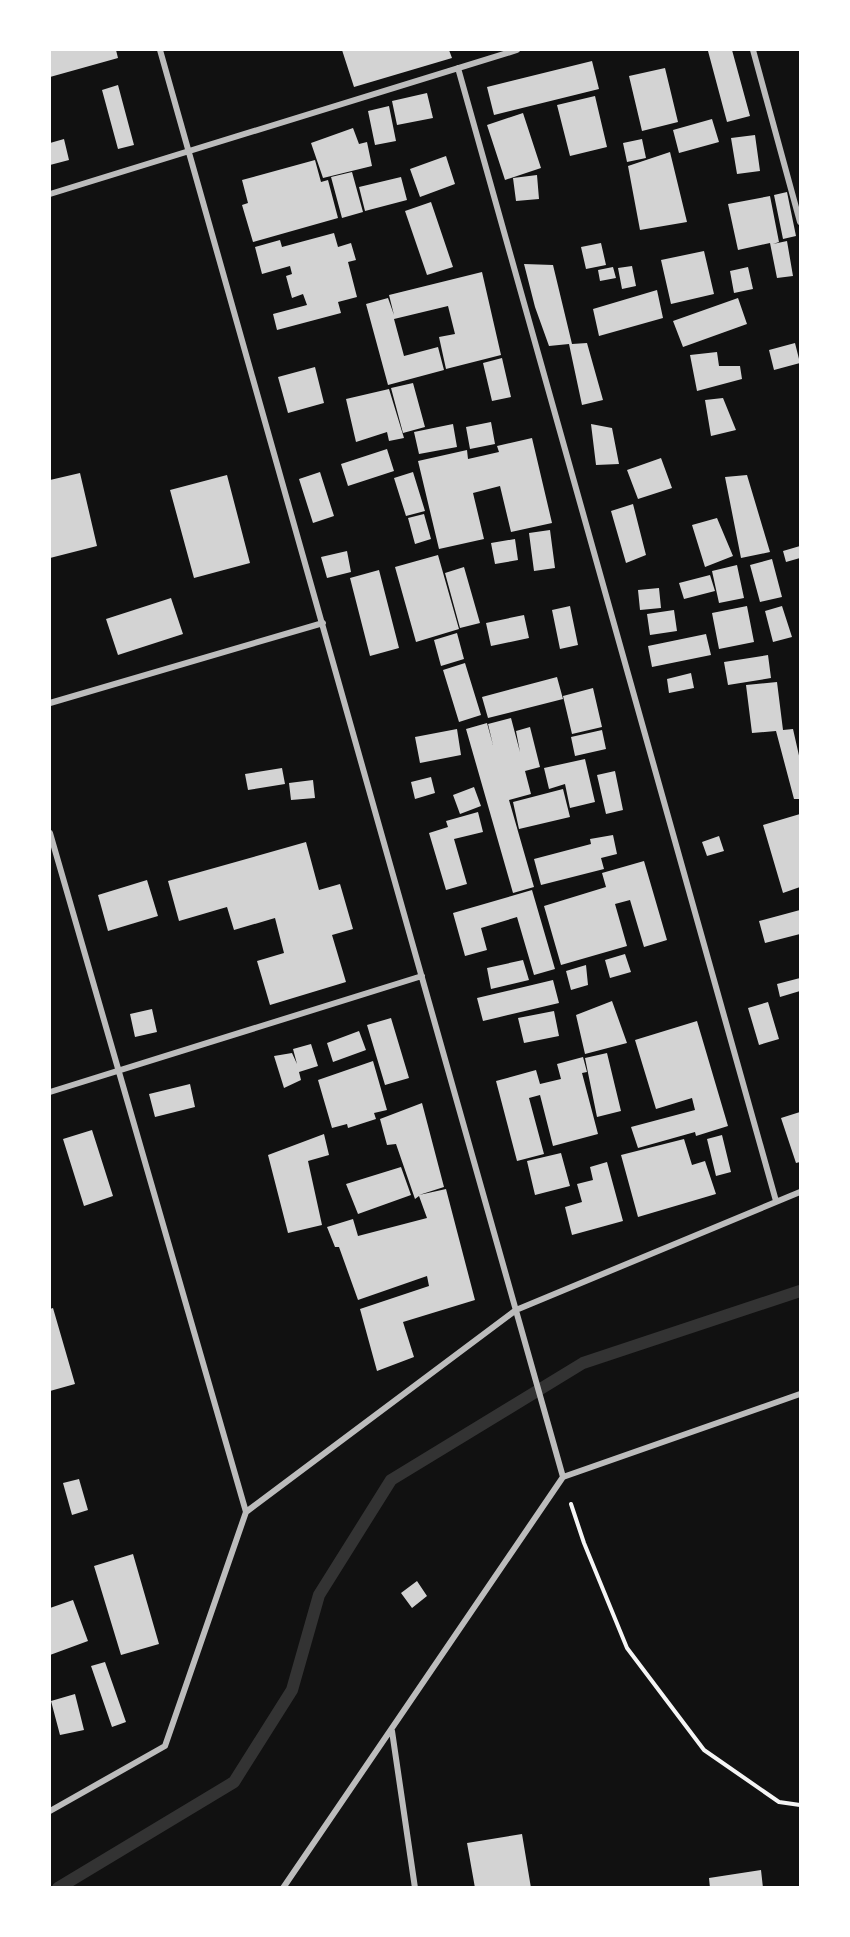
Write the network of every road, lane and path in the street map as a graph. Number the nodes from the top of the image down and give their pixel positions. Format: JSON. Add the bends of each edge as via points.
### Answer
{"nodes":[{"id":1,"x":160,"y":50,"type":"edge"},
{"id":2,"x":517,"y":50,"type":"edge"},
{"id":3,"x":753,"y":50,"type":"edge"},
{"id":4,"x":458,"y":68,"type":"junction"},
{"id":5,"x":189,"y":151,"type":"junction"},
{"id":6,"x":50,"y":194,"type":"edge"},
{"id":7,"x":801,"y":222,"type":"edge"},
{"id":8,"x":323,"y":623,"type":"junction"},
{"id":9,"x":50,"y":703,"type":"edge"},
{"id":10,"x":50,"y":833,"type":"edge"},
{"id":11,"x":422,"y":976,"type":"junction"},
{"id":12,"x":118,"y":1070,"type":"junction"},
{"id":13,"x":50,"y":1092,"type":"edge"},
{"id":14,"x":801,"y":1192,"type":"edge"},
{"id":15,"x":776,"y":1200,"type":"junction"},
{"id":16,"x":516,"y":1310,"type":"junction"},
{"id":17,"x":801,"y":1394,"type":"edge"},
{"id":18,"x":563,"y":1477,"type":"junction"},
{"id":19,"x":246,"y":1512,"type":"junction"},
{"id":20,"x":392,"y":1730,"type":"junction"},
{"id":21,"x":801,"y":1805,"type":"edge"},
{"id":22,"x":50,"y":1811,"type":"edge"},
{"id":23,"x":283,"y":1887,"type":"edge"},
{"id":24,"x":416,"y":1887,"type":"edge"}],
"edges":[{"from":1,"to":5,"type":"street"},
{"from":2,"to":4,"type":"street"},
{"from":3,"to":7,"type":"street"},
{"from":4,"to":5,"type":"street"},
{"from":4,"to":15,"type":"street"},
{"from":5,"to":6,"type":"street"},
{"from":5,"to":8,"type":"street"},
{"from":8,"to":9,"type":"street"},
{"from":8,"to":11,"type":"street"},
{"from":10,"to":12,"type":"street"},
{"from":11,"to":12,"type":"street"},
{"from":11,"to":16,"type":"street"},
{"from":12,"to":13,"type":"street"},
{"from":12,"to":19,"type":"street"},
{"from":14,"to":15,"type":"street"},
{"from":15,"to":16,"type":"street"},
{"from":16,"to":18,"type":"street"},
{"from":16,"to":19,"type":"street"},
{"from":17,"to":18,"type":"street"},
{"from":18,"to":20,"type":"street"},
{"from":18,"to":21,"type":"path","via":[[584,1543],[627,1648],[704,1750],[779,1802]]},
{"from":19,"to":22,"type":"street","via":[[165,1746]]},
{"from":20,"to":23,"type":"street"},
{"from":20,"to":24,"type":"street"}]}
